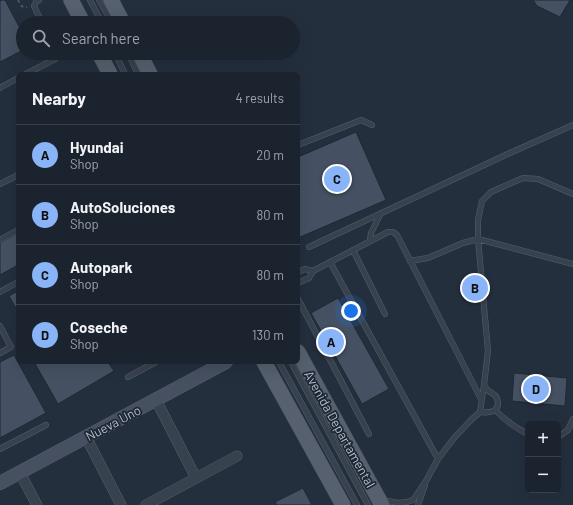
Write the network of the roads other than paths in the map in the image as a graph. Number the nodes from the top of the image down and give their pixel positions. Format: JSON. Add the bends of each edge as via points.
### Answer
{"nodes":[{"id":1,"x":39,"y":0,"type":"edge"},
{"id":2,"x":71,"y":0,"type":"edge"},
{"id":3,"x":90,"y":0,"type":"edge"},
{"id":4,"x":99,"y":0,"type":"edge"},
{"id":5,"x":111,"y":0,"type":"edge"},
{"id":6,"x":39,"y":16,"type":"edge"},
{"id":7,"x":79,"y":16,"type":"edge"},
{"id":8,"x":98,"y":16,"type":"edge"},
{"id":9,"x":108,"y":16,"type":"edge"},
{"id":10,"x":119,"y":16,"type":"edge"},
{"id":11,"x":53,"y":60,"type":"edge"},
{"id":12,"x":103,"y":60,"type":"edge"},
{"id":13,"x":118,"y":60,"type":"edge"},
{"id":14,"x":131,"y":60,"type":"edge"},
{"id":15,"x":143,"y":60,"type":"edge"},
{"id":16,"x":30,"y":72,"type":"edge"},
{"id":17,"x":109,"y":72,"type":"edge"},
{"id":18,"x":124,"y":72,"type":"edge"},
{"id":19,"x":137,"y":72,"type":"edge"},
{"id":20,"x":149,"y":72,"type":"edge"},
{"id":21,"x":16,"y":79,"type":"edge"},
{"id":22,"x":0,"y":88,"type":"edge"},
{"id":23,"x":372,"y":125,"type":"dead end"},
{"id":24,"x":573,"y":125,"type":"edge"},
{"id":25,"x":300,"y":145,"type":"edge"},
{"id":26,"x":16,"y":176,"type":"edge"},
{"id":27,"x":0,"y":184,"type":"edge"},
{"id":28,"x":573,"y":194,"type":"edge"},
{"id":29,"x":381,"y":213,"type":"junction"},
{"id":30,"x":16,"y":231,"type":"edge"},
{"id":31,"x":478,"y":239,"type":"junction"},
{"id":32,"x":0,"y":240,"type":"edge"},
{"id":33,"x":370,"y":240,"type":"junction"},
{"id":34,"x":309,"y":247,"type":"dead end"},
{"id":35,"x":353,"y":250,"type":"junction"},
{"id":36,"x":410,"y":261,"type":"junction"},
{"id":37,"x":330,"y":262,"type":"junction"},
{"id":38,"x":573,"y":264,"type":"edge"},
{"id":39,"x":300,"y":271,"type":"edge"},
{"id":40,"x":313,"y":271,"type":"junction"},
{"id":41,"x":300,"y":282,"type":"edge"},
{"id":42,"x":16,"y":283,"type":"edge"},
{"id":43,"x":0,"y":292,"type":"edge"},
{"id":44,"x":300,"y":303,"type":"edge"},
{"id":45,"x":385,"y":314,"type":"dead end"},
{"id":46,"x":0,"y":326,"type":"edge"},
{"id":47,"x":0,"y":353,"type":"edge"},
{"id":48,"x":300,"y":356,"type":"edge"},
{"id":49,"x":152,"y":364,"type":"edge"},
{"id":50,"x":222,"y":364,"type":"edge"},
{"id":51,"x":265,"y":364,"type":"edge"},
{"id":52,"x":281,"y":364,"type":"edge"},
{"id":53,"x":292,"y":364,"type":"edge"},
{"id":54,"x":128,"y":377,"type":"dead end"},
{"id":55,"x":484,"y":385,"type":"junction"},
{"id":56,"x":482,"y":398,"type":"junction"},
{"id":57,"x":156,"y":400,"type":"junction"},
{"id":58,"x":495,"y":410,"type":"junction"},
{"id":59,"x":480,"y":412,"type":"junction"},
{"id":60,"x":573,"y":420,"type":"edge"},
{"id":61,"x":46,"y":425,"type":"dead end"},
{"id":62,"x":341,"y":430,"type":"junction"},
{"id":63,"x":525,"y":433,"type":"edge"},
{"id":64,"x":369,"y":434,"type":"dead end"},
{"id":65,"x":561,"y":435,"type":"edge"},
{"id":66,"x":86,"y":437,"type":"junction"},
{"id":67,"x":0,"y":449,"type":"edge"},
{"id":68,"x":237,"y":456,"type":"dead end"},
{"id":69,"x":438,"y":459,"type":"junction"},
{"id":70,"x":20,"y":473,"type":"junction"},
{"id":71,"x":196,"y":478,"type":"junction"},
{"id":72,"x":426,"y":481,"type":"junction"},
{"id":73,"x":0,"y":483,"type":"edge"},
{"id":74,"x":359,"y":487,"type":"junction"},
{"id":75,"x":376,"y":503,"type":"edge"},
{"id":76,"x":37,"y":505,"type":"edge"},
{"id":77,"x":122,"y":505,"type":"edge"},
{"id":78,"x":146,"y":505,"type":"edge"},
{"id":79,"x":343,"y":505,"type":"edge"},
{"id":80,"x":357,"y":505,"type":"edge"},
{"id":81,"x":418,"y":505,"type":"edge"}],
"edges":[{"from":1,"to":6,"type":"lane","via":[[34,6]]},
{"from":2,"to":7,"type":"main road"},
{"from":3,"to":8,"type":"lane"},
{"from":4,"to":9,"type":"lane"},
{"from":5,"to":10,"type":"main road"},
{"from":11,"to":16,"type":"lane"},
{"from":12,"to":17,"type":"main road"},
{"from":13,"to":18,"type":"lane"},
{"from":14,"to":19,"type":"lane"},
{"from":15,"to":20,"type":"main road"},
{"from":21,"to":22,"type":"lane"},
{"from":23,"to":25,"type":"lane","via":[[361,120]]},
{"from":24,"to":29,"type":"lane"},
{"from":26,"to":27,"type":"lane"},
{"from":28,"to":31,"type":"lane","via":[[538,179],[523,178],[491,192],[482,202],[478,220]]},
{"from":29,"to":33,"type":"lane"},
{"from":29,"to":34,"type":"lane"},
{"from":30,"to":32,"type":"lane"},
{"from":31,"to":36,"type":"lane","via":[[428,258]]},
{"from":31,"to":38,"type":"lane"},
{"from":31,"to":55,"type":"lane","via":[[488,351]]},
{"from":33,"to":35,"type":"lane"},
{"from":33,"to":36,"type":"lane","via":[[393,232]]},
{"from":35,"to":37,"type":"lane"},
{"from":35,"to":45,"type":"lane"},
{"from":36,"to":56,"type":"lane"},
{"from":37,"to":40,"type":"lane"},
{"from":37,"to":69,"type":"lane"},
{"from":39,"to":40,"type":"lane","via":[[305,269]]},
{"from":40,"to":41,"type":"lane","via":[[309,278]]},
{"from":42,"to":43,"type":"lane"},
{"from":44,"to":64,"type":"lane"},
{"from":46,"to":47,"type":"lane","via":[[11,347]]},
{"from":48,"to":62,"type":"main road","name":"Avenida Departamental"},
{"from":49,"to":54,"type":"lane"},
{"from":50,"to":57,"type":"street","name":"Nueva Uno"},
{"from":51,"to":79,"type":"main road"},
{"from":52,"to":80,"type":"lane"},
{"from":53,"to":74,"type":"lane"},
{"from":55,"to":56,"type":"lane"},
{"from":55,"to":58,"type":"lane","via":[[496,397],[498,402]]},
{"from":56,"to":59,"type":"lane"},
{"from":57,"to":66,"type":"street","name":"Nueva Uno"},
{"from":57,"to":71,"type":"street"},
{"from":58,"to":59,"type":"lane"},
{"from":58,"to":63,"type":"lane","via":[[503,419]]},
{"from":59,"to":69,"type":"lane"},
{"from":60,"to":65,"type":"lane","via":[[568,430]]},
{"from":61,"to":67,"type":"lane"},
{"from":62,"to":74,"type":"lane"},
{"from":62,"to":75,"type":"main road","name":"Avenida Departamental"},
{"from":66,"to":70,"type":"street","name":"Nueva Uno"},
{"from":66,"to":77,"type":"street"},
{"from":68,"to":71,"type":"street"},
{"from":69,"to":72,"type":"lane"},
{"from":70,"to":73,"type":"street","name":"Nueva Uno"},
{"from":70,"to":76,"type":"street"},
{"from":71,"to":78,"type":"street"},
{"from":72,"to":75,"type":"lane","via":[[413,500]]},
{"from":72,"to":81,"type":"lane"},
{"from":74,"to":75,"type":"lane"}]}
